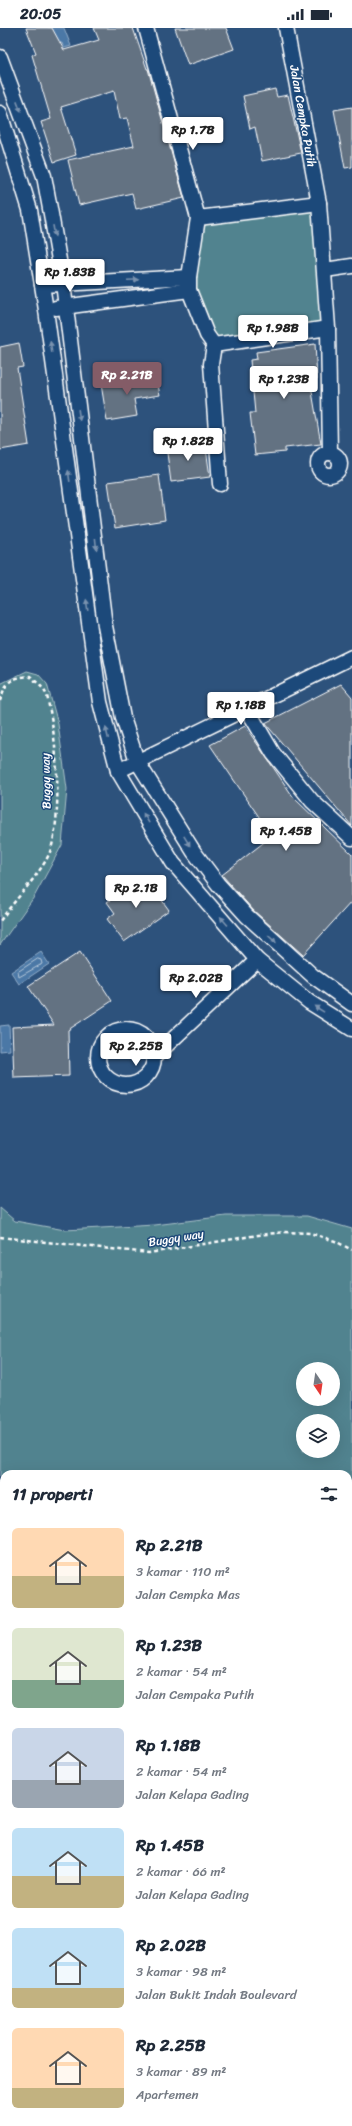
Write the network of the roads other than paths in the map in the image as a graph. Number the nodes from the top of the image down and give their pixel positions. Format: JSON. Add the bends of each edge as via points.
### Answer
{"nodes":[{"id":1,"x":146,"y":28,"type":"edge"},
{"id":2,"x":286,"y":28,"type":"edge"},
{"id":3,"x":0,"y":57,"type":"edge"},
{"id":4,"x":0,"y":113,"type":"edge"},
{"id":5,"x":319,"y":203,"type":"junction"},
{"id":6,"x":198,"y":218,"type":"junction"},
{"id":7,"x":352,"y":266,"type":"edge"},
{"id":8,"x":325,"y":270,"type":"junction"},
{"id":9,"x":63,"y":283,"type":"junction"},
{"id":10,"x":189,"y":283,"type":"junction"},
{"id":11,"x":42,"y":285,"type":"junction"},
{"id":12,"x":65,"y":307,"type":"junction"},
{"id":13,"x":46,"y":310,"type":"junction"},
{"id":14,"x":328,"y":328,"type":"junction"},
{"id":15,"x":214,"y":345,"type":"junction"},
{"id":16,"x":330,"y":453,"type":"dead end"},
{"id":17,"x":220,"y":484,"type":"dead end"},
{"id":18,"x":350,"y":662,"type":"edge"},
{"id":19,"x":247,"y":709,"type":"junction"},
{"id":20,"x":137,"y":761,"type":"junction"},
{"id":21,"x":118,"y":771,"type":"junction"},
{"id":22,"x":352,"y":838,"type":"edge"},
{"id":23,"x":257,"y":960,"type":"junction"},
{"id":24,"x":352,"y":1004,"type":"edge"},
{"id":25,"x":352,"y":1029,"type":"edge"},
{"id":26,"x":154,"y":1057,"type":"junction"}],
"edges":[{"from":1,"to":6,"type":"street"},
{"from":2,"to":5,"type":"street","name":"Jalan Cempka Putih"},
{"from":3,"to":9,"type":"street","one_way":true,"via":[[44,176]]},
{"from":4,"to":11,"type":"street","via":[[30,210]]},
{"from":5,"to":6,"type":"street"},
{"from":5,"to":8,"type":"street","name":"Jalan Cempka Putih"},
{"from":6,"to":10,"type":"street"},
{"from":7,"to":8,"type":"street"},
{"from":8,"to":14,"type":"street","name":"Jalan Cempka Putih"},
{"from":9,"to":10,"type":"street","one_way":true},
{"from":9,"to":11,"type":"street"},
{"from":9,"to":12,"type":"street"},
{"from":10,"to":12,"type":"street"},
{"from":10,"to":15,"type":"street","via":[[207,335]]},
{"from":11,"to":13,"type":"street"},
{"from":12,"to":13,"type":"street"},
{"from":12,"to":20,"type":"street","one_way":true,"via":[[106,626],[123,718]]},
{"from":21,"to":13,"type":"street","one_way":true,"via":[[100,702]]},
{"from":14,"to":15,"type":"street"},
{"from":14,"to":16,"type":"street","name":"Jalan Cempka Putih"},
{"from":15,"to":17,"type":"street","via":[[211,364]]},
{"from":18,"to":19,"type":"street"},
{"from":19,"to":20,"type":"street"},
{"from":19,"to":22,"type":"street","via":[[272,753],[312,801]]},
{"from":20,"to":21,"type":"street"},
{"from":20,"to":24,"type":"street","one_way":true,"via":[[194,852],[218,884],[247,916],[314,976]]},
{"from":23,"to":21,"type":"street","one_way":true,"via":[[173,863]]},
{"from":25,"to":23,"type":"street","one_way":true,"via":[[309,1002]]},
{"from":23,"to":26,"type":"street"},
{"from":26,"to":26,"type":"street","via":[[145,1078],[128,1085],[111,1081],[99,1068],[98,1058],[103,1040],[119,1030],[138,1031],[146,1037],[151,1044]]}]}
